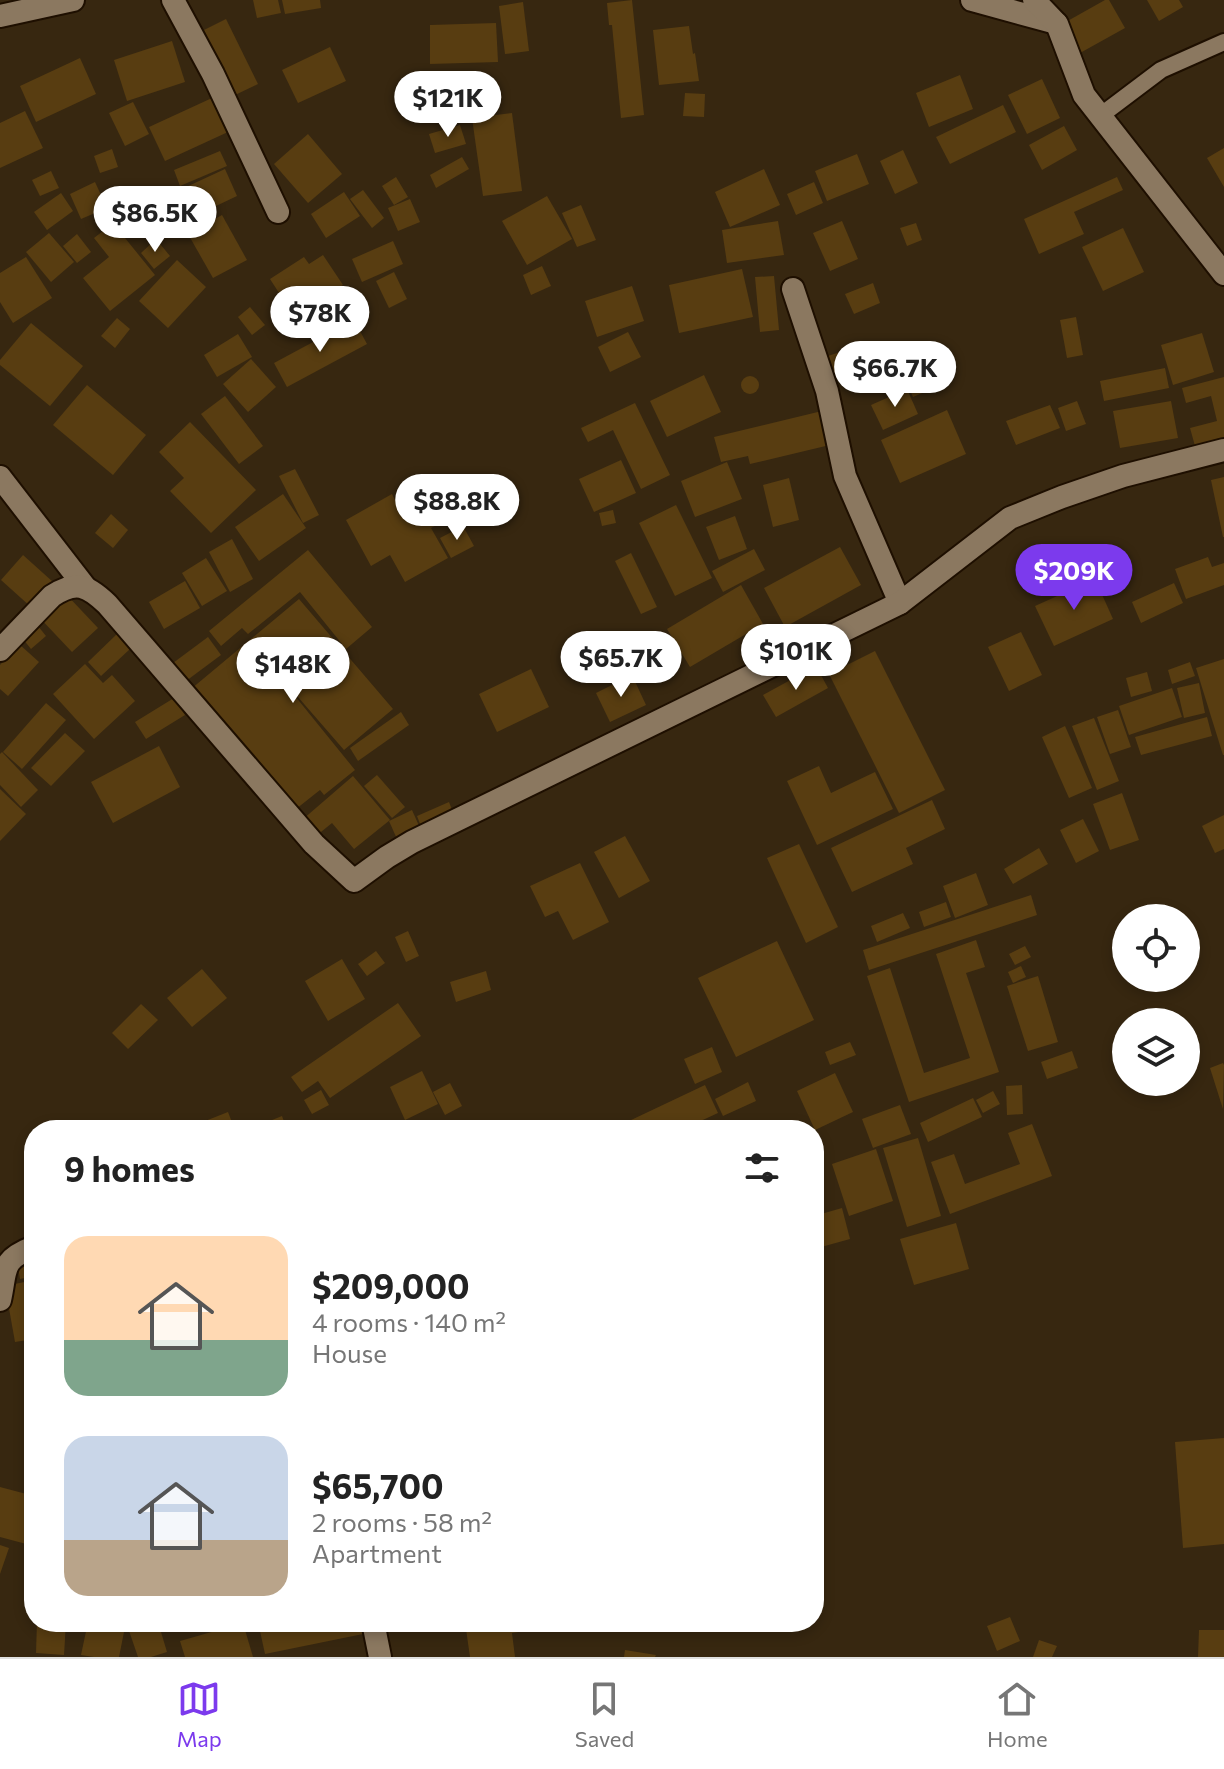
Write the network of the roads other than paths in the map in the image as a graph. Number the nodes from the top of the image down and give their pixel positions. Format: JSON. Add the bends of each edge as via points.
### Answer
{"nodes":[{"id":1,"x":73,"y":0,"type":"edge"},
{"id":2,"x":173,"y":0,"type":"edge"},
{"id":3,"x":972,"y":0,"type":"edge"},
{"id":4,"x":1034,"y":0,"type":"edge"},
{"id":5,"x":0,"y":16,"type":"edge"},
{"id":6,"x":1057,"y":24,"type":"junction"},
{"id":7,"x":1224,"y":42,"type":"edge"},
{"id":8,"x":1100,"y":116,"type":"junction"},
{"id":9,"x":278,"y":212,"type":"dead end"},
{"id":10,"x":1224,"y":274,"type":"edge"},
{"id":11,"x":793,"y":289,"type":"dead end"},
{"id":12,"x":1224,"y":450,"type":"edge"},
{"id":13,"x":0,"y":477,"type":"edge"},
{"id":14,"x":85,"y":587,"type":"junction"},
{"id":15,"x":900,"y":603,"type":"junction"},
{"id":16,"x":0,"y":650,"type":"edge"},
{"id":17,"x":24,"y":1252,"type":"edge"},
{"id":18,"x":0,"y":1300,"type":"edge"},
{"id":19,"x":375,"y":1632,"type":"edge"},
{"id":20,"x":380,"y":1657,"type":"edge"}],
"edges":[{"from":1,"to":5,"type":"street"},
{"from":2,"to":9,"type":"street"},
{"from":3,"to":6,"type":"street"},
{"from":4,"to":6,"type":"street"},
{"from":6,"to":8,"type":"street","via":[[1084,95]]},
{"from":7,"to":8,"type":"lane","via":[[1161,70]]},
{"from":8,"to":10,"type":"street"},
{"from":11,"to":15,"type":"street","via":[[827,391],[845,476]]},
{"from":12,"to":15,"type":"street","via":[[1123,476],[1010,518]]},
{"from":13,"to":14,"type":"street"},
{"from":14,"to":15,"type":"street","via":[[107,604],[314,844],[354,881],[412,842]]},
{"from":14,"to":16,"type":"street","via":[[72,586],[52,596]]},
{"from":17,"to":18,"type":"street","via":[[11,1259],[3,1273]]},
{"from":19,"to":20,"type":"street"}]}
